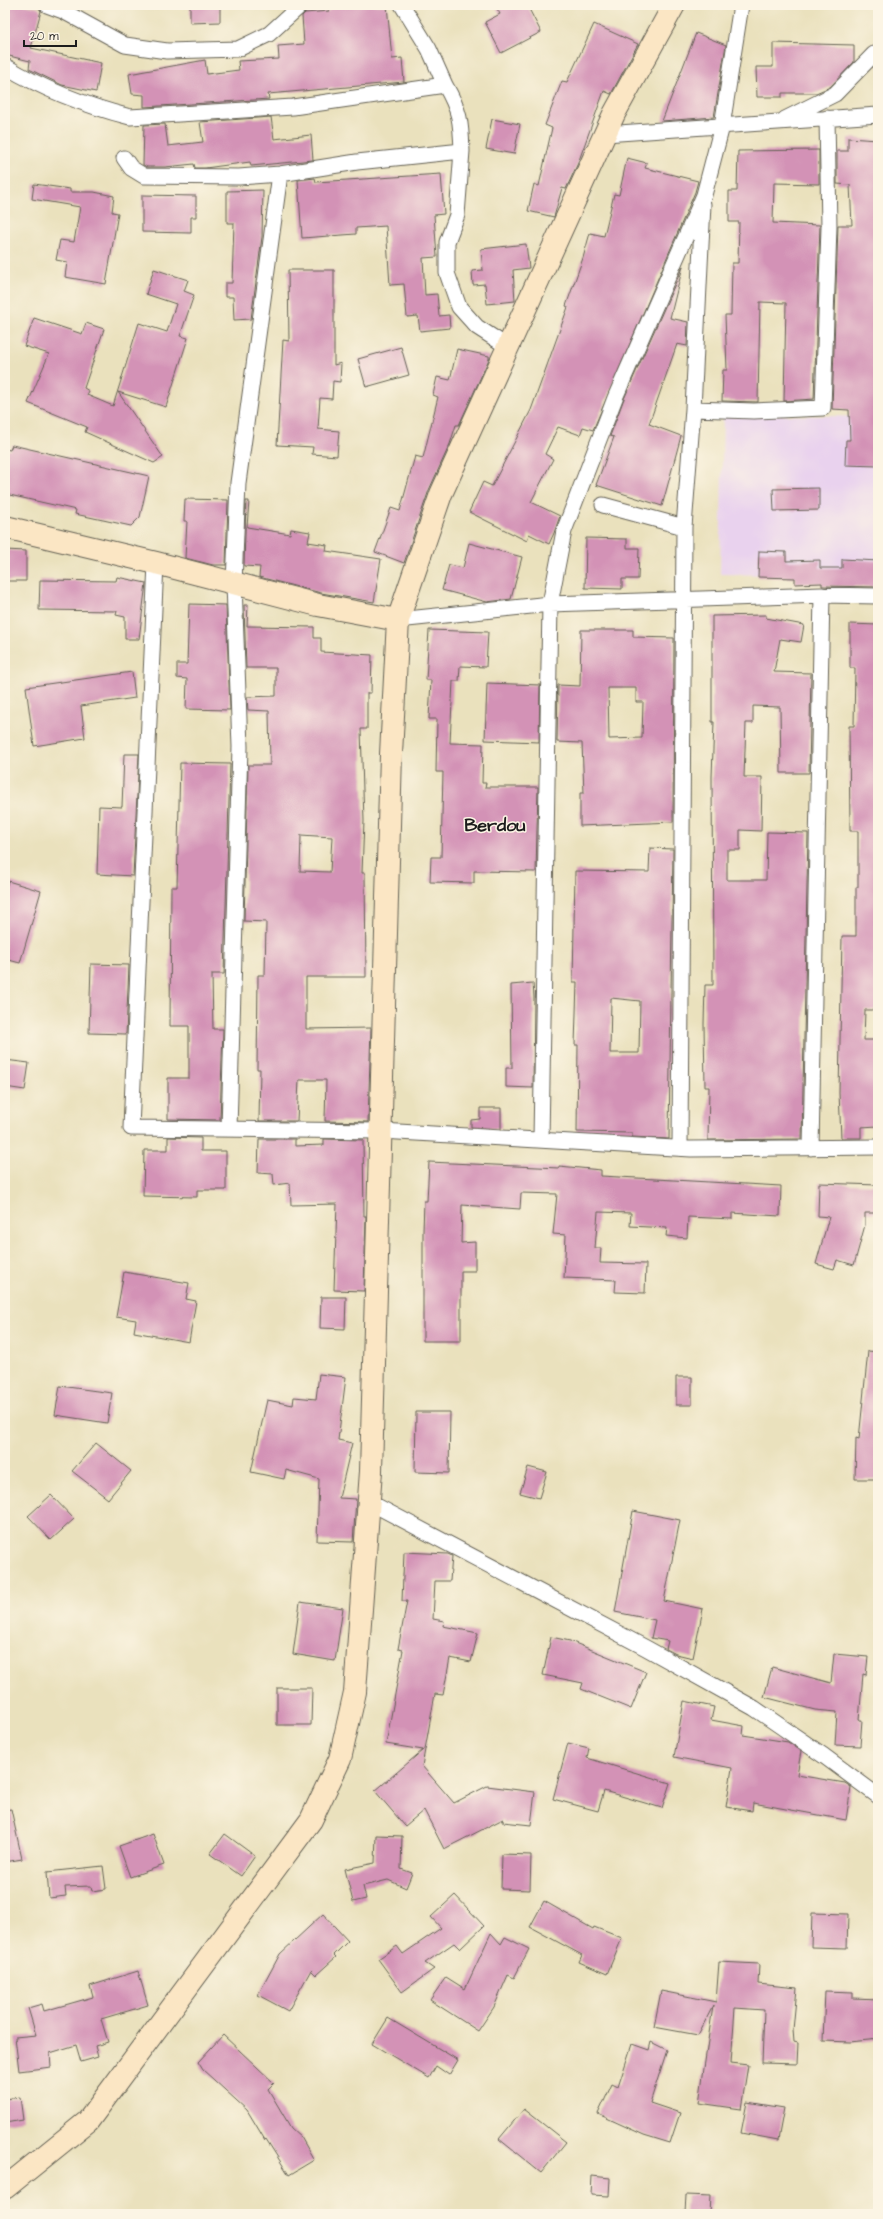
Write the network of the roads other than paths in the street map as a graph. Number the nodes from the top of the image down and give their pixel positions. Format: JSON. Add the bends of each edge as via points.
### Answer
{"nodes":[{"id":1,"x":47,"y":5,"type":"edge"},
{"id":2,"x":301,"y":5,"type":"edge"},
{"id":3,"x":402,"y":5,"type":"edge"},
{"id":4,"x":674,"y":5,"type":"edge"},
{"id":5,"x":741,"y":5,"type":"edge"},
{"id":6,"x":874,"y":54,"type":"dead end"},
{"id":7,"x":5,"y":66,"type":"edge"},
{"id":8,"x":445,"y":85,"type":"junction"},
{"id":9,"x":878,"y":115,"type":"edge"},
{"id":10,"x":826,"y":118,"type":"junction"},
{"id":11,"x":779,"y":122,"type":"junction"},
{"id":12,"x":722,"y":126,"type":"junction"},
{"id":13,"x":605,"y":134,"type":"junction"},
{"id":14,"x":462,"y":151,"type":"junction"},
{"id":15,"x":124,"y":158,"type":"dead end"},
{"id":16,"x":280,"y":174,"type":"junction"},
{"id":17,"x":704,"y":195,"type":"junction"},
{"id":18,"x":508,"y":347,"type":"junction"},
{"id":19,"x":693,"y":409,"type":"junction"},
{"id":20,"x":603,"y":505,"type":"dead end"},
{"id":21,"x":5,"y":527,"type":"edge"},
{"id":22,"x":684,"y":527,"type":"junction"},
{"id":23,"x":156,"y":563,"type":"junction"},
{"id":24,"x":234,"y":584,"type":"junction"},
{"id":25,"x":822,"y":595,"type":"junction"},
{"id":26,"x":878,"y":596,"type":"edge"},
{"id":27,"x":684,"y":600,"type":"junction"},
{"id":28,"x":550,"y":604,"type":"junction"},
{"id":29,"x":398,"y":620,"type":"junction"},
{"id":30,"x":229,"y":1129,"type":"junction"},
{"id":31,"x":381,"y":1131,"type":"junction"},
{"id":32,"x":541,"y":1140,"type":"junction"},
{"id":33,"x":878,"y":1147,"type":"edge"},
{"id":34,"x":680,"y":1148,"type":"junction"},
{"id":35,"x":811,"y":1148,"type":"junction"},
{"id":36,"x":369,"y":1502,"type":"junction"},
{"id":37,"x":878,"y":1796,"type":"edge"},
{"id":38,"x":5,"y":2188,"type":"edge"}],
"edges":[{"from":1,"to":2,"type":"street","via":[[125,45],[167,51],[238,49],[269,34]]},
{"from":3,"to":8,"type":"street","via":[[429,49]]},
{"from":4,"to":13,"type":"main road"},
{"from":5,"to":12,"type":"street"},
{"from":6,"to":11,"type":"street","via":[[835,94]]},
{"from":7,"to":8,"type":"street","via":[[31,82],[106,111],[130,117],[293,107]]},
{"from":8,"to":14,"type":"street","via":[[461,118]]},
{"from":9,"to":10,"type":"street"},
{"from":10,"to":11,"type":"street"},
{"from":10,"to":19,"type":"street","via":[[829,226],[823,408],[754,411]]},
{"from":11,"to":12,"type":"street"},
{"from":12,"to":13,"type":"street"},
{"from":12,"to":17,"type":"street"},
{"from":13,"to":18,"type":"main road"},
{"from":14,"to":16,"type":"street","via":[[357,162]]},
{"from":14,"to":18,"type":"street","via":[[457,215],[447,242],[447,273],[459,307],[477,327]]},
{"from":15,"to":16,"type":"street","via":[[130,168],[144,176],[184,178]]},
{"from":16,"to":24,"type":"street","via":[[238,483]]},
{"from":17,"to":19,"type":"street"},
{"from":17,"to":28,"type":"street","via":[[615,398],[564,531]]},
{"from":18,"to":29,"type":"main road","via":[[441,494]]},
{"from":19,"to":22,"type":"street"},
{"from":20,"to":22,"type":"street"},
{"from":21,"to":23,"type":"main road"},
{"from":22,"to":27,"type":"street"},
{"from":23,"to":24,"type":"main road"},
{"from":23,"to":30,"type":"street","via":[[131,1128]]},
{"from":24,"to":29,"type":"main road","via":[[318,605]]},
{"from":24,"to":30,"type":"street","via":[[240,747]]},
{"from":25,"to":26,"type":"street"},
{"from":25,"to":27,"type":"street"},
{"from":25,"to":35,"type":"street"},
{"from":27,"to":28,"type":"street"},
{"from":27,"to":34,"type":"street"},
{"from":28,"to":29,"type":"street"},
{"from":28,"to":32,"type":"street"},
{"from":29,"to":31,"type":"main road","via":[[391,762]]},
{"from":30,"to":31,"type":"street"},
{"from":31,"to":32,"type":"street"},
{"from":31,"to":36,"type":"main road"},
{"from":32,"to":34,"type":"street"},
{"from":33,"to":35,"type":"street"},
{"from":34,"to":35,"type":"street"},
{"from":36,"to":37,"type":"street","via":[[754,1708]]},
{"from":36,"to":38,"type":"main road","via":[[355,1692],[340,1759],[310,1820],[88,2121]]}]}
